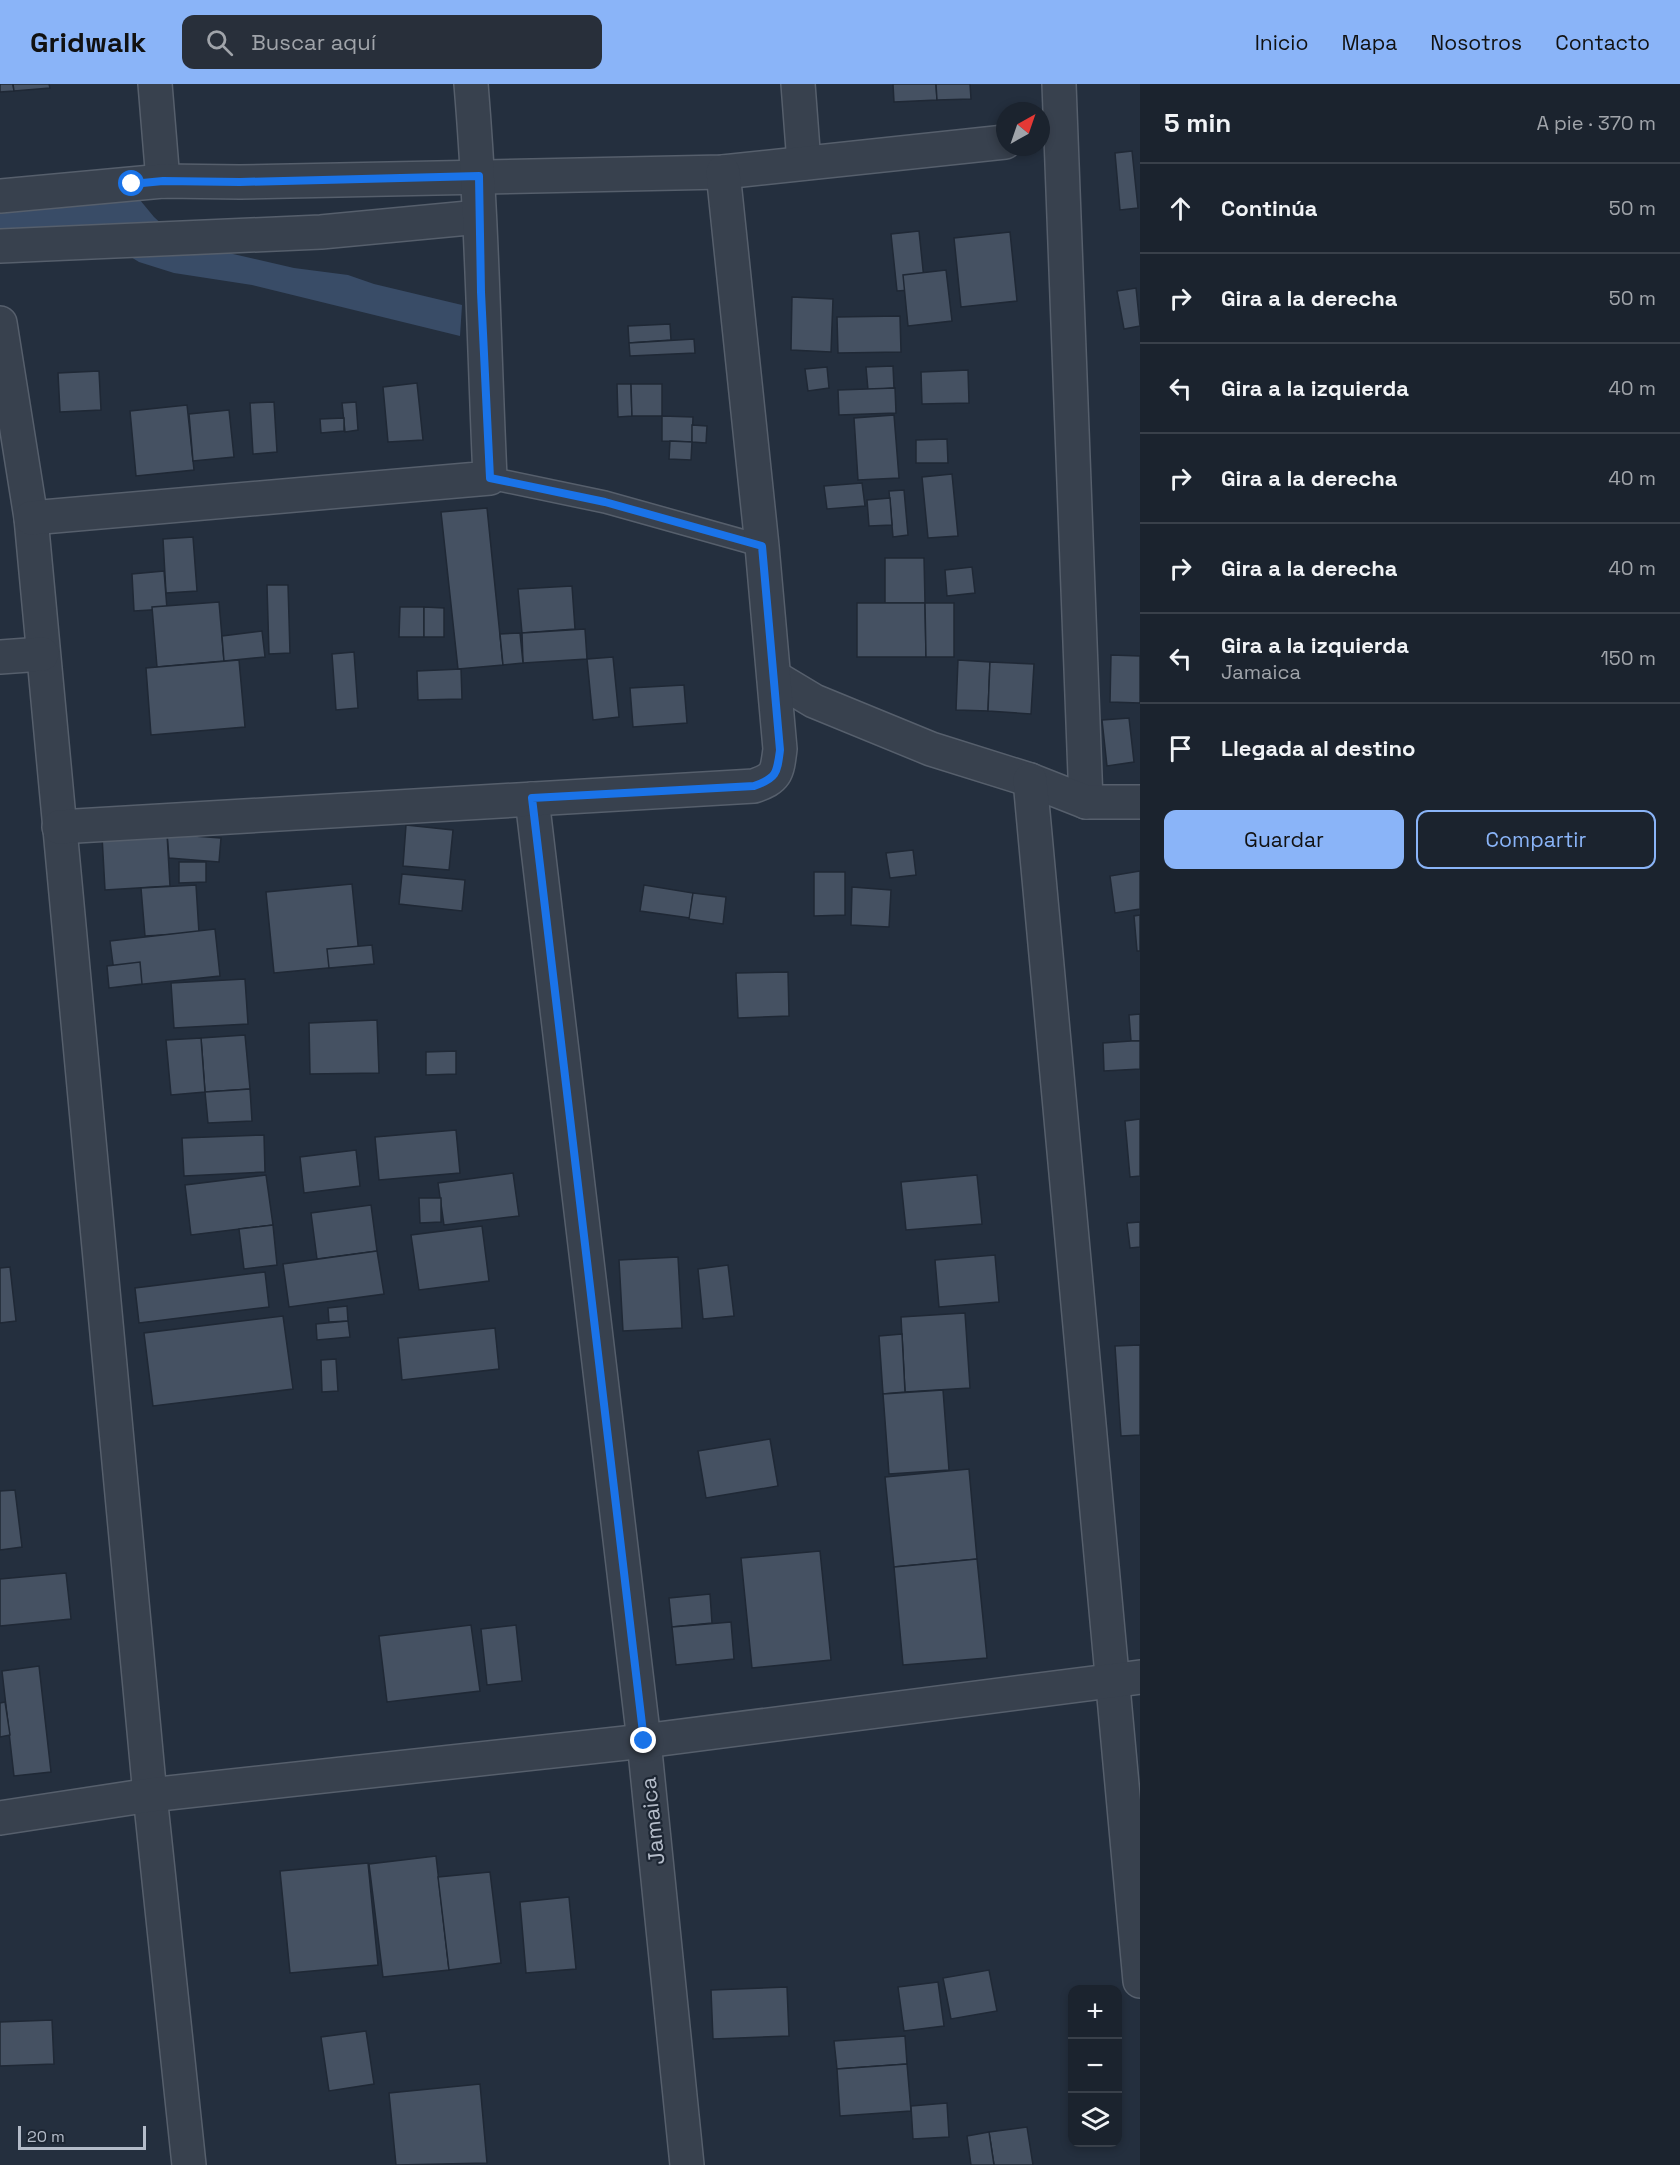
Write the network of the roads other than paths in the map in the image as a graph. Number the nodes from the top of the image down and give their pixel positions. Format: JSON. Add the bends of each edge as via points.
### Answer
{"nodes":[{"id":1,"x":155,"y":84,"type":"edge"},
{"id":2,"x":471,"y":84,"type":"edge"},
{"id":3,"x":798,"y":84,"type":"edge"},
{"id":4,"x":1059,"y":84,"type":"edge"},
{"id":5,"x":1051,"y":137,"type":"edge"},
{"id":6,"x":996,"y":143,"type":"edge"},
{"id":7,"x":804,"y":164,"type":"junction"},
{"id":8,"x":723,"y":172,"type":"junction"},
{"id":9,"x":479,"y":176,"type":"junction"},
{"id":10,"x":163,"y":181,"type":"junction"},
{"id":11,"x":0,"y":196,"type":"edge"},
{"id":12,"x":479,"y":217,"type":"junction"},
{"id":13,"x":0,"y":246,"type":"edge"},
{"id":14,"x":0,"y":323,"type":"edge"},
{"id":15,"x":490,"y":478,"type":"junction"},
{"id":16,"x":31,"y":518,"type":"junction"},
{"id":17,"x":762,"y":546,"type":"junction"},
{"id":18,"x":42,"y":654,"type":"junction"},
{"id":19,"x":0,"y":657,"type":"edge"},
{"id":20,"x":774,"y":677,"type":"junction"},
{"id":21,"x":1030,"y":780,"type":"junction"},
{"id":22,"x":532,"y":798,"type":"junction"},
{"id":23,"x":1086,"y":802,"type":"junction"},
{"id":24,"x":1140,"y":802,"type":"edge"},
{"id":25,"x":59,"y":827,"type":"junction"},
{"id":26,"x":1127,"y":1678,"type":"edge"},
{"id":27,"x":644,"y":1741,"type":"junction"},
{"id":28,"x":150,"y":1795,"type":"junction"},
{"id":29,"x":0,"y":1818,"type":"edge"},
{"id":30,"x":1140,"y":1981,"type":"edge"},
{"id":31,"x":189,"y":2165,"type":"edge"},
{"id":32,"x":687,"y":2165,"type":"edge"}],
"edges":[{"from":1,"to":10,"type":"street"},
{"from":2,"to":9,"type":"street"},
{"from":3,"to":7,"type":"street"},
{"from":4,"to":5,"type":"street"},
{"from":5,"to":23,"type":"street"},
{"from":6,"to":7,"type":"street"},
{"from":7,"to":8,"type":"street"},
{"from":8,"to":9,"type":"street"},
{"from":8,"to":17,"type":"street"},
{"from":9,"to":10,"type":"street"},
{"from":9,"to":12,"type":"street"},
{"from":10,"to":11,"type":"street"},
{"from":12,"to":13,"type":"street","via":[[321,231]]},
{"from":12,"to":15,"type":"street"},
{"from":14,"to":16,"type":"street"},
{"from":15,"to":16,"type":"street"},
{"from":15,"to":17,"type":"lane","via":[[605,502]]},
{"from":16,"to":18,"type":"street"},
{"from":17,"to":20,"type":"street"},
{"from":18,"to":19,"type":"street"},
{"from":18,"to":25,"type":"street"},
{"from":20,"to":21,"type":"street","via":[[814,700],[931,749]]},
{"from":20,"to":22,"type":"street","via":[[780,750],[778,770],[770,781],[754,786]]},
{"from":21,"to":23,"type":"street"},
{"from":21,"to":26,"type":"street"},
{"from":22,"to":25,"type":"street"},
{"from":22,"to":27,"type":"street","name":"Jamaica"},
{"from":23,"to":24,"type":"street"},
{"from":25,"to":28,"type":"street"},
{"from":26,"to":27,"type":"street"},
{"from":26,"to":30,"type":"street"},
{"from":27,"to":28,"type":"street"},
{"from":27,"to":32,"type":"street","name":"Jamaica"},
{"from":28,"to":29,"type":"street"},
{"from":28,"to":31,"type":"street"}]}
